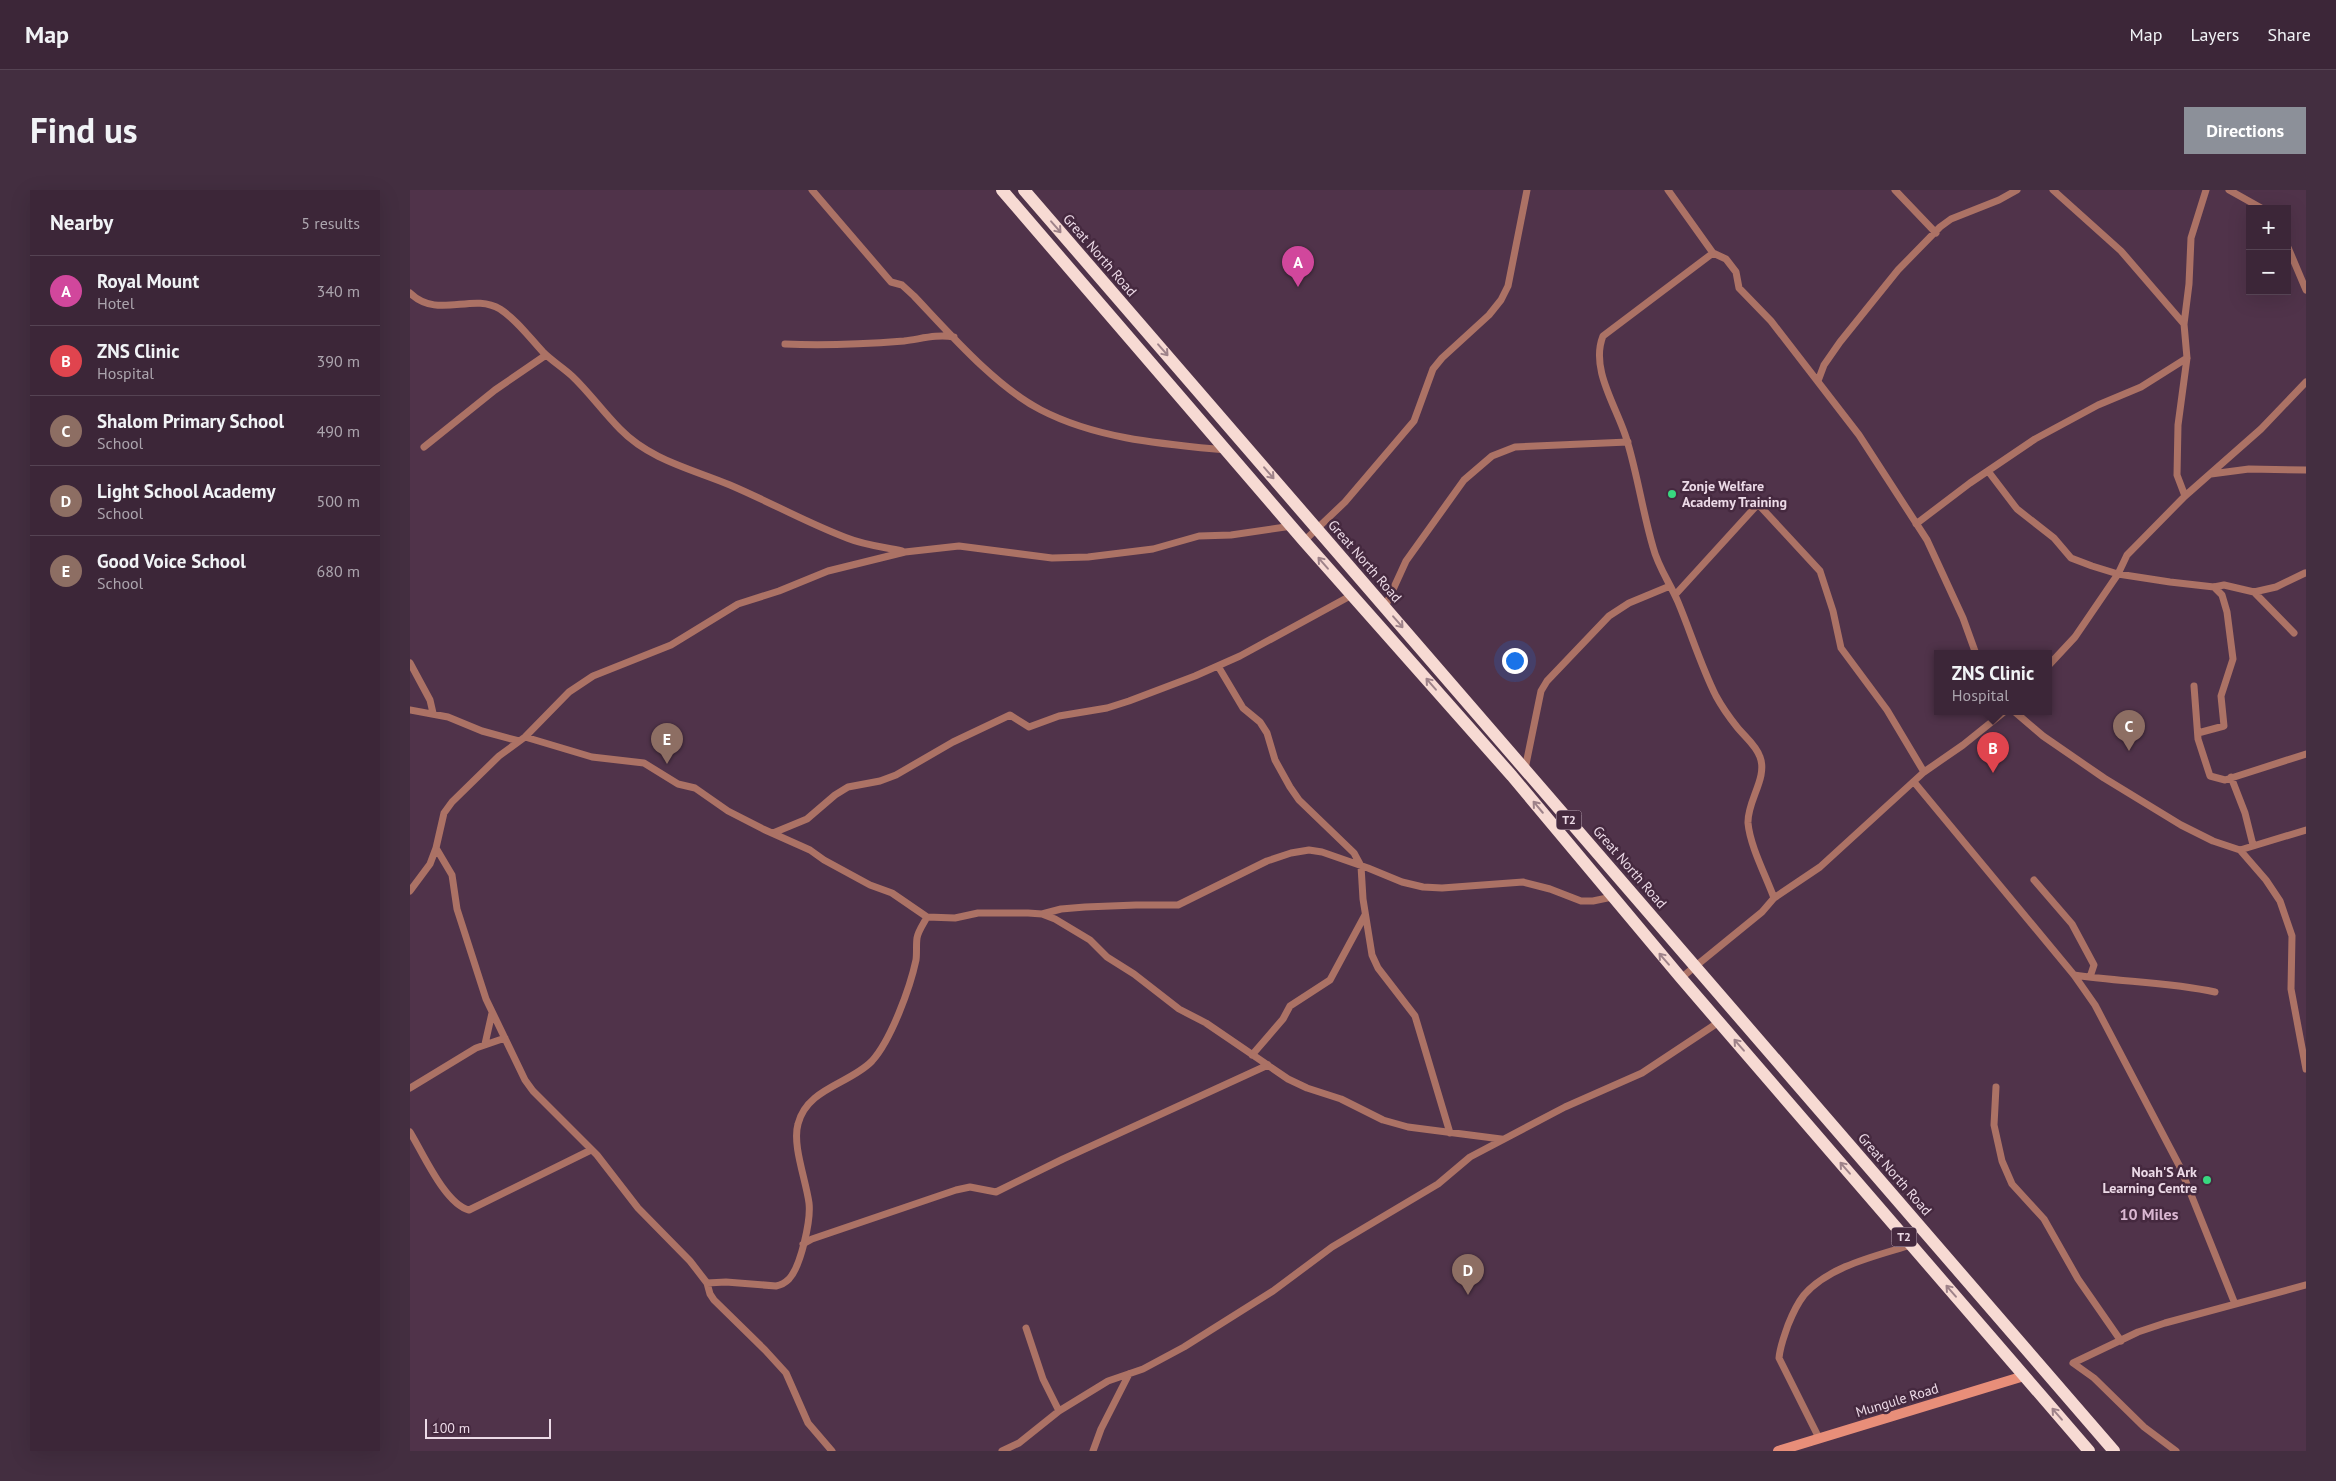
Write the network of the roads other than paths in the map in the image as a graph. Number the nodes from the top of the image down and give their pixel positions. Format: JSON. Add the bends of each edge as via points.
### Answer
{"nodes":[{"id":1,"x":812,"y":190,"type":"edge"},
{"id":2,"x":1002,"y":190,"type":"edge"},
{"id":3,"x":1527,"y":190,"type":"edge"},
{"id":4,"x":1668,"y":190,"type":"edge"},
{"id":5,"x":1895,"y":190,"type":"edge"},
{"id":6,"x":2017,"y":190,"type":"edge"},
{"id":7,"x":2053,"y":190,"type":"edge"},
{"id":8,"x":2229,"y":190,"type":"edge"},
{"id":9,"x":1027,"y":191,"type":"edge"},
{"id":10,"x":2206,"y":192,"type":"edge"},
{"id":11,"x":2256,"y":205,"type":"edge"},
{"id":12,"x":1936,"y":233,"type":"junction"},
{"id":13,"x":2289,"y":250,"type":"edge"},
{"id":14,"x":1713,"y":252,"type":"junction"},
{"id":15,"x":2306,"y":290,"type":"edge"},
{"id":16,"x":410,"y":293,"type":"edge"},
{"id":17,"x":2184,"y":324,"type":"junction"},
{"id":18,"x":954,"y":337,"type":"junction"},
{"id":19,"x":785,"y":344,"type":"dead end"},
{"id":20,"x":546,"y":355,"type":"junction"},
{"id":21,"x":2187,"y":358,"type":"junction"},
{"id":22,"x":1818,"y":381,"type":"junction"},
{"id":23,"x":2306,"y":382,"type":"edge"},
{"id":24,"x":1628,"y":442,"type":"junction"},
{"id":25,"x":424,"y":447,"type":"dead end"},
{"id":26,"x":1226,"y":450,"type":"junction"},
{"id":27,"x":2306,"y":470,"type":"edge"},
{"id":28,"x":1988,"y":471,"type":"junction"},
{"id":29,"x":2210,"y":474,"type":"junction"},
{"id":30,"x":2185,"y":496,"type":"junction"},
{"id":31,"x":1916,"y":524,"type":"junction"},
{"id":32,"x":1292,"y":526,"type":"junction"},
{"id":33,"x":1318,"y":529,"type":"junction"},
{"id":34,"x":1304,"y":541,"type":"junction"},
{"id":35,"x":905,"y":552,"type":"junction"},
{"id":36,"x":2306,"y":573,"type":"edge"},
{"id":37,"x":2118,"y":574,"type":"junction"},
{"id":38,"x":1670,"y":586,"type":"junction"},
{"id":39,"x":2214,"y":587,"type":"junction"},
{"id":40,"x":2254,"y":592,"type":"junction"},
{"id":41,"x":1352,"y":595,"type":"junction"},
{"id":42,"x":1675,"y":595,"type":"junction"},
{"id":43,"x":1385,"y":607,"type":"junction"},
{"id":44,"x":2294,"y":633,"type":"dead end"},
{"id":45,"x":1974,"y":650,"type":"edge"},
{"id":46,"x":2052,"y":662,"type":"edge"},
{"id":47,"x":410,"y":663,"type":"edge"},
{"id":48,"x":1218,"y":666,"type":"junction"},
{"id":49,"x":2194,"y":686,"type":"dead end"},
{"id":50,"x":410,"y":710,"type":"edge"},
{"id":51,"x":433,"y":713,"type":"junction"},
{"id":52,"x":1998,"y":715,"type":"edge"},
{"id":53,"x":2019,"y":715,"type":"edge"},
{"id":54,"x":2198,"y":733,"type":"junction"},
{"id":55,"x":522,"y":739,"type":"junction"},
{"id":56,"x":2306,"y":754,"type":"edge"},
{"id":57,"x":1525,"y":769,"type":"junction"},
{"id":58,"x":1924,"y":772,"type":"junction"},
{"id":59,"x":2231,"y":777,"type":"junction"},
{"id":60,"x":1914,"y":782,"type":"junction"},
{"id":61,"x":2306,"y":830,"type":"edge"},
{"id":62,"x":773,"y":833,"type":"junction"},
{"id":63,"x":2253,"y":845,"type":"junction"},
{"id":64,"x":436,"y":848,"type":"junction"},
{"id":65,"x":2240,"y":850,"type":"junction"},
{"id":66,"x":1361,"y":866,"type":"junction"},
{"id":67,"x":2034,"y":880,"type":"dead end"},
{"id":68,"x":410,"y":890,"type":"edge"},
{"id":69,"x":1612,"y":897,"type":"junction"},
{"id":70,"x":1774,"y":898,"type":"junction"},
{"id":71,"x":1042,"y":914,"type":"junction"},
{"id":72,"x":1365,"y":915,"type":"junction"},
{"id":73,"x":927,"y":917,"type":"junction"},
{"id":74,"x":1695,"y":966,"type":"junction"},
{"id":75,"x":2074,"y":975,"type":"junction"},
{"id":76,"x":2090,"y":977,"type":"junction"},
{"id":77,"x":1681,"y":978,"type":"junction"},
{"id":78,"x":2214,"y":992,"type":"dead end"},
{"id":79,"x":492,"y":1013,"type":"junction"},
{"id":80,"x":1719,"y":1022,"type":"junction"},
{"id":81,"x":505,"y":1038,"type":"junction"},
{"id":82,"x":485,"y":1044,"type":"junction"},
{"id":83,"x":1252,"y":1055,"type":"junction"},
{"id":84,"x":1268,"y":1065,"type":"junction"},
{"id":85,"x":2306,"y":1069,"type":"edge"},
{"id":86,"x":1996,"y":1087,"type":"dead end"},
{"id":87,"x":410,"y":1088,"type":"edge"},
{"id":88,"x":410,"y":1132,"type":"edge"},
{"id":89,"x":1450,"y":1133,"type":"junction"},
{"id":90,"x":1501,"y":1139,"type":"junction"},
{"id":91,"x":591,"y":1150,"type":"junction"},
{"id":92,"x":803,"y":1244,"type":"junction"},
{"id":93,"x":1911,"y":1245,"type":"junction"},
{"id":94,"x":707,"y":1283,"type":"junction"},
{"id":95,"x":2306,"y":1285,"type":"edge"},
{"id":96,"x":2235,"y":1304,"type":"junction"},
{"id":97,"x":1026,"y":1328,"type":"dead end"},
{"id":98,"x":2121,"y":1341,"type":"junction"},
{"id":99,"x":1129,"y":1374,"type":"junction"},
{"id":100,"x":2024,"y":1376,"type":"junction"},
{"id":101,"x":1059,"y":1410,"type":"junction"},
{"id":102,"x":1820,"y":1438,"type":"junction"},
{"id":103,"x":832,"y":1451,"type":"edge"},
{"id":104,"x":1002,"y":1451,"type":"edge"},
{"id":105,"x":1093,"y":1451,"type":"edge"},
{"id":106,"x":1778,"y":1451,"type":"edge"},
{"id":107,"x":2089,"y":1451,"type":"edge"},
{"id":108,"x":2114,"y":1451,"type":"edge"},
{"id":109,"x":2176,"y":1451,"type":"edge"}],
"edges":[{"from":1,"to":18,"type":"street","via":[[891,282],[902,285]]},
{"from":2,"to":26,"type":"highway","number":"T2"},
{"from":3,"to":33,"type":"street","via":[[1508,286],[1501,300],[1442,358],[1428,380],[1414,421]]},
{"from":4,"to":14,"type":"street"},
{"from":5,"to":12,"type":"street"},
{"from":6,"to":12,"type":"street","via":[[1951,219]]},
{"from":7,"to":17,"type":"street","via":[[2121,252]]},
{"from":8,"to":11,"type":"street"},
{"from":9,"to":33,"type":"highway","name":"Great North Road","number":"T2","one_way":true},
{"from":10,"to":17,"type":"street","via":[[2191,238]]},
{"from":12,"to":22,"type":"street","via":[[1898,270],[1870,305],[1829,358]]},
{"from":13,"to":15,"type":"street"},
{"from":14,"to":22,"type":"street","via":[[1726,259],[1736,272],[1739,288],[1771,320]]},
{"from":14,"to":24,"type":"street","via":[[1603,336],[1603,378]]},
{"from":16,"to":20,"type":"street","via":[[423,302],[438,306],[476,303],[501,310]]},
{"from":17,"to":21,"type":"street"},
{"from":18,"to":19,"type":"street","via":[[944,335],[905,341],[814,346]]},
{"from":18,"to":26,"type":"street","via":[[1019,396],[1061,419],[1088,429],[1142,440]]},
{"from":20,"to":25,"type":"street","via":[[495,390]]},
{"from":20,"to":35,"type":"street","via":[[588,392],[620,430],[665,461],[731,485],[849,539]]},
{"from":21,"to":28,"type":"street","via":[[2141,387],[2098,405],[2035,439]]},
{"from":21,"to":30,"type":"street","via":[[2178,425],[2177,475]]},
{"from":22,"to":31,"type":"street","via":[[1859,434]]},
{"from":23,"to":29,"type":"street","via":[[2261,429]]},
{"from":24,"to":38,"type":"street","via":[[1653,549]]},
{"from":24,"to":43,"type":"street","via":[[1515,447],[1481,464],[1464,480],[1406,561]]},
{"from":26,"to":32,"type":"highway","number":"T2"},
{"from":27,"to":29,"type":"street","via":[[2249,469]]},
{"from":28,"to":31,"type":"street"},
{"from":28,"to":37,"type":"street","via":[[2017,509],[2054,538],[2071,558]]},
{"from":29,"to":30,"type":"street"},
{"from":30,"to":37,"type":"street","via":[[2127,555]]},
{"from":31,"to":45,"type":"street","via":[[1947,581]]},
{"from":32,"to":34,"type":"highway","number":"T2"},
{"from":32,"to":35,"type":"street","via":[[1199,536],[1153,549],[1088,557],[1052,558],[960,546]]},
{"from":33,"to":34,"type":"street"},
{"from":33,"to":43,"type":"highway","name":"Great North Road","number":"T2"},
{"from":41,"to":34,"type":"highway","number":"T2","one_way":true},
{"from":35,"to":55,"type":"street","via":[[828,571],[738,604],[670,645],[594,676],[559,701]]},
{"from":36,"to":40,"type":"street","via":[[2276,587]]},
{"from":37,"to":39,"type":"street"},
{"from":37,"to":46,"type":"street","via":[[2075,637]]},
{"from":38,"to":42,"type":"street"},
{"from":38,"to":57,"type":"street","via":[[1610,616],[1547,681]]},
{"from":39,"to":40,"type":"street","via":[[2224,585]]},
{"from":39,"to":54,"type":"street","via":[[2222,595],[2227,612],[2233,659],[2221,696],[2224,726]]},
{"from":40,"to":44,"type":"street"},
{"from":41,"to":48,"type":"street"},
{"from":69,"to":41,"type":"highway","number":"T2","one_way":true,"via":[[1512,776]]},
{"from":42,"to":58,"type":"street","via":[[1758,504],[1820,572],[1841,648],[1887,710]]},
{"from":42,"to":70,"type":"street","via":[[1717,696],[1761,758],[1761,773],[1748,822]]},
{"from":43,"to":57,"type":"highway","name":"Great North Road","number":"T2","one_way":true},
{"from":47,"to":51,"type":"street","via":[[430,700]]},
{"from":48,"to":62,"type":"street","via":[[1129,701],[1060,716],[1034,726],[1023,725],[1010,715],[896,774],[880,781],[848,787],[807,819]]},
{"from":48,"to":66,"type":"street","via":[[1243,708],[1260,722],[1267,733],[1275,760],[1290,788],[1354,854]]},
{"from":49,"to":54,"type":"street"},
{"from":50,"to":51,"type":"street"},
{"from":51,"to":55,"type":"street","via":[[482,731]]},
{"from":52,"to":58,"type":"street","via":[[1963,745]]},
{"from":53,"to":65,"type":"street","via":[[2056,746],[2181,825]]},
{"from":54,"to":59,"type":"street","via":[[2210,776],[2225,780]]},
{"from":55,"to":62,"type":"street","via":[[592,757],[644,763]]},
{"from":55,"to":64,"type":"street","via":[[498,756],[452,802],[444,813]]},
{"from":56,"to":59,"type":"street"},
{"from":57,"to":74,"type":"highway","name":"Great North Road","number":"T2"},
{"from":58,"to":60,"type":"street"},
{"from":59,"to":63,"type":"street"},
{"from":60,"to":70,"type":"street","via":[[1820,867]]},
{"from":60,"to":75,"type":"street"},
{"from":61,"to":63,"type":"street"},
{"from":62,"to":73,"type":"street","via":[[892,893]]},
{"from":63,"to":65,"type":"street"},
{"from":64,"to":68,"type":"street","via":[[430,864]]},
{"from":64,"to":79,"type":"street","via":[[452,875],[457,909]]},
{"from":65,"to":85,"type":"street","via":[[2276,895],[2292,936],[2291,989]]},
{"from":66,"to":69,"type":"street","via":[[1402,882],[1423,886],[1442,888],[1523,882],[1580,901]]},
{"from":66,"to":71,"type":"street","via":[[1309,850],[1267,861],[1178,905],[1136,904]]},
{"from":66,"to":72,"type":"street"},
{"from":67,"to":76,"type":"street","via":[[2076,930],[2094,965]]},
{"from":77,"to":69,"type":"highway","number":"T2","one_way":true},
{"from":70,"to":74,"type":"street","via":[[1762,912]]},
{"from":71,"to":73,"type":"street","via":[[978,913],[955,918]]},
{"from":71,"to":83,"type":"street","via":[[1074,928],[1179,1009]]},
{"from":72,"to":83,"type":"street","via":[[1330,980],[1290,1006]]},
{"from":72,"to":89,"type":"street","via":[[1368,940],[1378,968],[1415,1016]]},
{"from":73,"to":92,"type":"street","via":[[917,936],[916,958],[906,996],[872,1061],[821,1093],[807,1105],[798,1124],[809,1204]]},
{"from":74,"to":77,"type":"street"},
{"from":74,"to":108,"type":"highway","name":"Great North Road","number":"T2"},
{"from":75,"to":76,"type":"street"},
{"from":75,"to":96,"type":"street","via":[[2095,1005],[2180,1167]]},
{"from":76,"to":78,"type":"street"},
{"from":77,"to":80,"type":"highway","number":"T2"},
{"from":79,"to":81,"type":"street"},
{"from":79,"to":82,"type":"street"},
{"from":80,"to":90,"type":"street","via":[[1642,1073]]},
{"from":93,"to":80,"type":"highway","number":"T2","one_way":true},
{"from":81,"to":82,"type":"street"},
{"from":81,"to":91,"type":"street","via":[[533,1091]]},
{"from":82,"to":87,"type":"street"},
{"from":83,"to":84,"type":"street"},
{"from":84,"to":89,"type":"street","via":[[1288,1079],[1341,1099],[1383,1120]]},
{"from":84,"to":92,"type":"street","via":[[996,1192],[970,1187],[956,1190]]},
{"from":86,"to":98,"type":"street","via":[[1994,1124],[2002,1161],[2012,1184],[2041,1215],[2078,1279]]},
{"from":88,"to":91,"type":"street","via":[[448,1193],[456,1203],[469,1210]]},
{"from":89,"to":90,"type":"street"},
{"from":90,"to":99,"type":"street","via":[[1470,1157],[1438,1184],[1332,1247],[1273,1291],[1184,1347]]},
{"from":91,"to":94,"type":"street","via":[[638,1208]]},
{"from":92,"to":94,"type":"street","via":[[797,1265],[783,1284]]},
{"from":100,"to":93,"type":"highway","number":"T2","one_way":true},
{"from":93,"to":102,"type":"street","via":[[1836,1271],[1804,1295],[1794,1312],[1778,1358]]},
{"from":94,"to":103,"type":"street","via":[[714,1300],[786,1373],[808,1422]]},
{"from":95,"to":96,"type":"street"},
{"from":96,"to":98,"type":"street","via":[[2165,1322]]},
{"from":97,"to":101,"type":"street","via":[[1043,1379]]},
{"from":98,"to":109,"type":"street","via":[[2073,1363],[2094,1378],[2144,1427]]},
{"from":99,"to":101,"type":"street","via":[[1108,1380]]},
{"from":99,"to":105,"type":"street"},
{"from":100,"to":102,"type":"street","name":"Mungule Road"},
{"from":107,"to":100,"type":"highway","number":"T2","one_way":true},
{"from":101,"to":104,"type":"street","via":[[1018,1443]]},
{"from":102,"to":106,"type":"street","name":"Mungule Road"}]}
